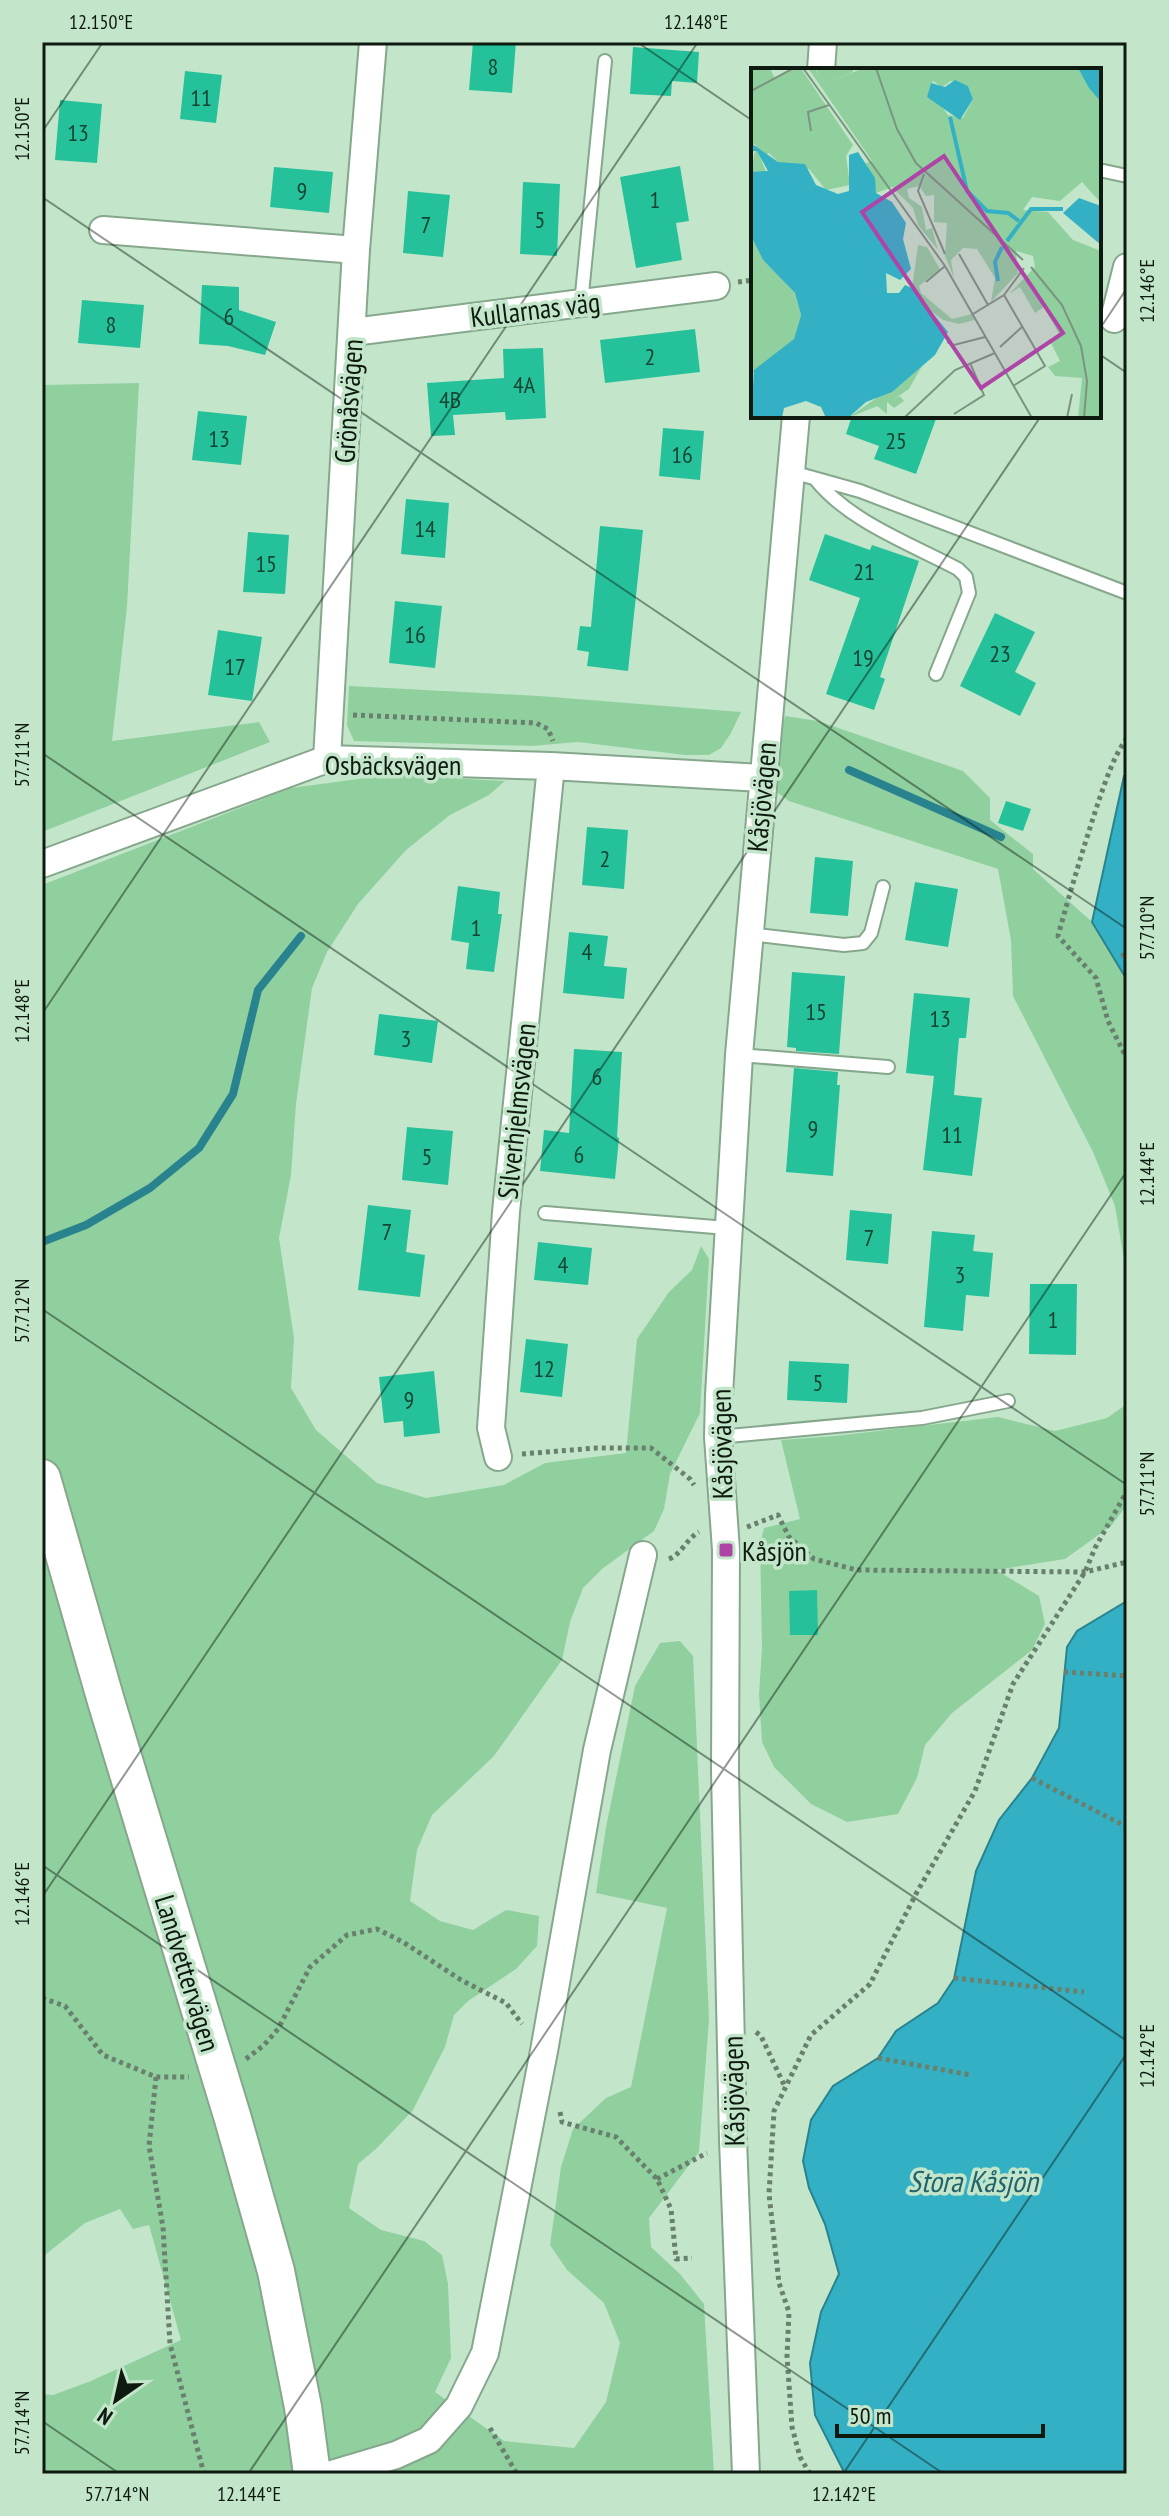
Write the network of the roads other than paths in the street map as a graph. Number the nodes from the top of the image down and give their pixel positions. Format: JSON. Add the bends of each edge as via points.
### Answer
{"nodes":[{"id":1,"x":373,"y":42,"type":"edge"},
{"id":2,"x":823,"y":42,"type":"edge"},
{"id":3,"x":605,"y":61,"type":"dead end"},
{"id":4,"x":821,"y":68,"type":"edge"},
{"id":5,"x":1101,"y":170,"type":"edge"},
{"id":6,"x":1127,"y":176,"type":"edge"},
{"id":7,"x":103,"y":230,"type":"dead end"},
{"id":8,"x":356,"y":250,"type":"junction"},
{"id":9,"x":1127,"y":267,"type":"edge"},
{"id":10,"x":716,"y":286,"type":"dead end"},
{"id":11,"x":581,"y":304,"type":"junction"},
{"id":12,"x":1113,"y":319,"type":"edge"},
{"id":13,"x":353,"y":332,"type":"junction"},
{"id":14,"x":796,"y":418,"type":"edge"},
{"id":15,"x":804,"y":476,"type":"junction"},
{"id":16,"x":1127,"y":593,"type":"edge"},
{"id":17,"x":936,"y":674,"type":"dead end"},
{"id":18,"x":327,"y":759,"type":"junction"},
{"id":19,"x":551,"y":766,"type":"junction"},
{"id":20,"x":762,"y":778,"type":"junction"},
{"id":21,"x":42,"y":864,"type":"edge"},
{"id":22,"x":883,"y":887,"type":"dead end"},
{"id":23,"x":749,"y":934,"type":"junction"},
{"id":24,"x":739,"y":1055,"type":"junction"},
{"id":25,"x":888,"y":1067,"type":"dead end"},
{"id":26,"x":545,"y":1213,"type":"dead end"},
{"id":27,"x":727,"y":1228,"type":"junction"},
{"id":28,"x":1008,"y":1401,"type":"dead end"},
{"id":29,"x":718,"y":1437,"type":"junction"},
{"id":30,"x":498,"y":1457,"type":"road end"},
{"id":31,"x":42,"y":1478,"type":"edge"},
{"id":32,"x":643,"y":1555,"type":"road end"},
{"id":33,"x":312,"y":2474,"type":"edge"},
{"id":34,"x":332,"y":2474,"type":"edge"},
{"id":35,"x":746,"y":2474,"type":"edge"}],
"edges":[{"from":1,"to":8,"type":"street","name":"Grönåsvägen"},
{"from":2,"to":4,"type":"street"},
{"from":3,"to":11,"type":"lane"},
{"from":5,"to":6,"type":"lane"},
{"from":7,"to":8,"type":"street"},
{"from":8,"to":13,"type":"street","name":"Grönåsvägen"},
{"from":9,"to":12,"type":"street"},
{"from":10,"to":11,"type":"street","name":"Kullarnas väg"},
{"from":11,"to":13,"type":"street","name":"Kullarnas väg"},
{"from":13,"to":18,"type":"street","name":"Grönåsvägen"},
{"from":14,"to":15,"type":"street","name":"Kåsjövägen"},
{"from":15,"to":16,"type":"lane","via":[[860,491]]},
{"from":15,"to":17,"type":"lane","via":[[846,510],[966,577],[969,593]]},
{"from":15,"to":20,"type":"street","name":"Kåsjövägen"},
{"from":18,"to":19,"type":"street","name":"Osbäcksvägen"},
{"from":18,"to":21,"type":"street","name":"Osbäcksvägen"},
{"from":19,"to":20,"type":"street","name":"Osbäcksvägen"},
{"from":19,"to":30,"type":"street","name":"Silverhjelmsvägen","via":[[506,1212],[491,1428]]},
{"from":20,"to":23,"type":"street","name":"Kåsjövägen"},
{"from":22,"to":23,"type":"lane","via":[[871,933],[863,943]]},
{"from":23,"to":24,"type":"street","name":"Kåsjövägen"},
{"from":24,"to":25,"type":"lane"},
{"from":24,"to":27,"type":"street","name":"Kåsjövägen"},
{"from":26,"to":27,"type":"lane"},
{"from":27,"to":29,"type":"street","name":"Kåsjövägen"},
{"from":28,"to":29,"type":"lane","via":[[922,1418]]},
{"from":29,"to":35,"type":"street","name":"Kåsjövägen","via":[[726,1550],[730,2008]]},
{"from":31,"to":33,"type":"street","name":"Landvettervägen","via":[[276,2271]]},
{"from":32,"to":34,"type":"street","via":[[597,1750],[485,2353],[459,2406],[429,2440]]}]}
